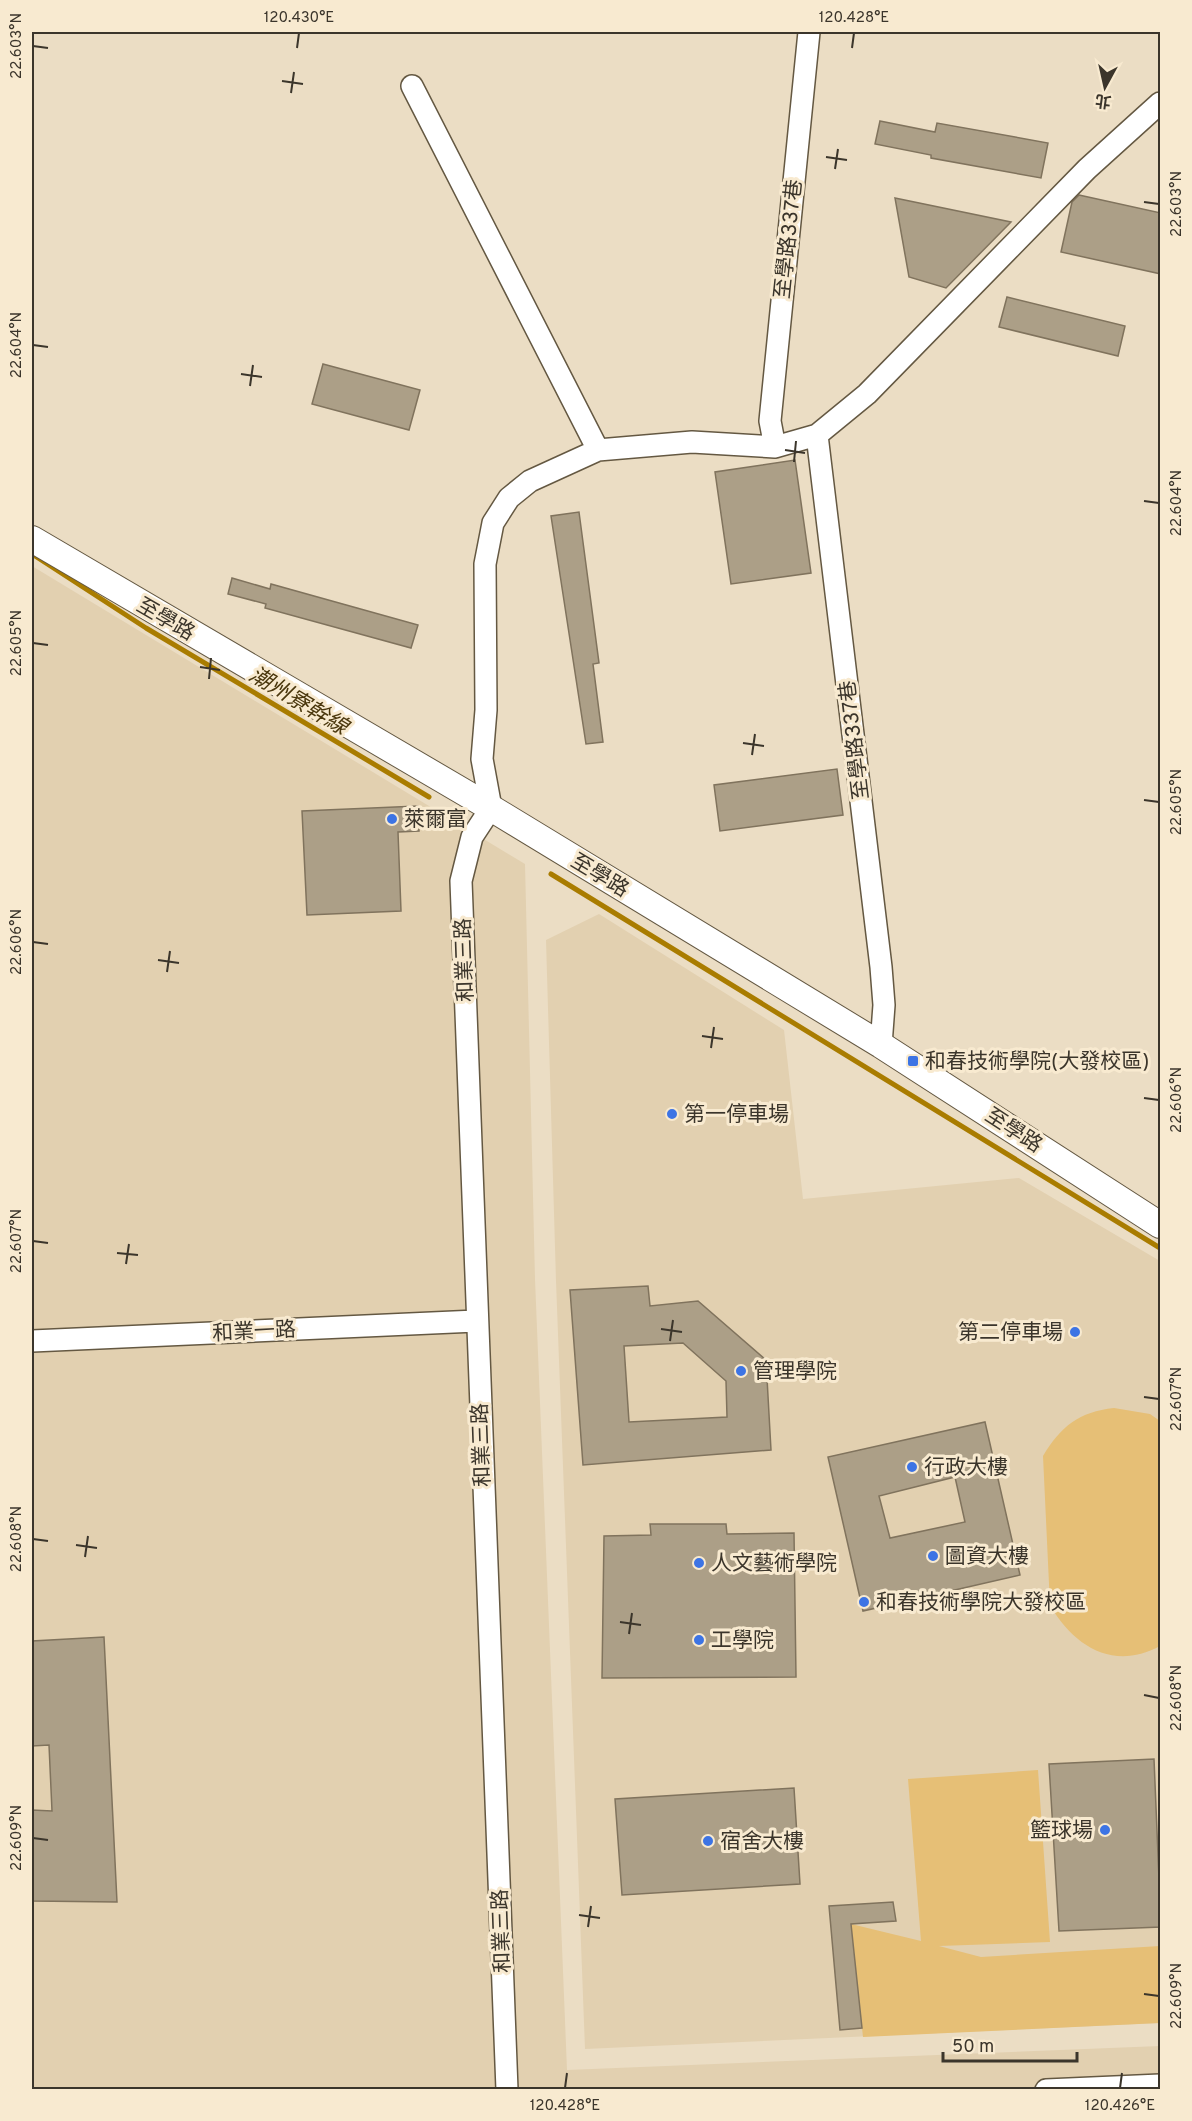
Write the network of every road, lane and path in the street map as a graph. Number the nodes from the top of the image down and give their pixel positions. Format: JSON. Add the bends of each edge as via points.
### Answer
{"nodes":[{"id":1,"x":809,"y":32,"type":"edge"},
{"id":2,"x":412,"y":86,"type":"dead end"},
{"id":3,"x":1161,"y":103,"type":"edge"},
{"id":4,"x":817,"y":435,"type":"junction"},
{"id":5,"x":775,"y":447,"type":"junction"},
{"id":6,"x":598,"y":450,"type":"junction"},
{"id":7,"x":32,"y":539,"type":"edge"},
{"id":8,"x":491,"y":808,"type":"junction"},
{"id":9,"x":881,"y":1045,"type":"junction"},
{"id":10,"x":1161,"y":1225,"type":"edge"},
{"id":11,"x":476,"y":1321,"type":"junction"},
{"id":12,"x":32,"y":1341,"type":"edge"},
{"id":13,"x":1161,"y":2085,"type":"edge"},
{"id":14,"x":507,"y":2090,"type":"edge"},
{"id":15,"x":1047,"y":2090,"type":"edge"}],
"edges":[{"from":1,"to":5,"type":"street","name":"至學路337巷","via":[[770,421]]},
{"from":2,"to":6,"type":"street"},
{"from":3,"to":4,"type":"street","via":[[1087,169],[867,394]]},
{"from":4,"to":5,"type":"street"},
{"from":4,"to":9,"type":"street","name":"至學路337巷","via":[[881,967]]},
{"from":5,"to":6,"type":"street","via":[[692,442]]},
{"from":6,"to":8,"type":"street","via":[[530,481],[509,498],[493,523],[485,564],[486,710],[482,759]]},
{"from":7,"to":8,"type":"street","name":"至學路"},
{"from":8,"to":9,"type":"street","name":"至學路"},
{"from":8,"to":11,"type":"street","name":"和業三路","via":[[472,837],[461,881]]},
{"from":9,"to":10,"type":"street","name":"至學路"},
{"from":11,"to":12,"type":"street","name":"和業一路"},
{"from":11,"to":14,"type":"street","name":"和業三路"},
{"from":13,"to":15,"type":"street"}]}
